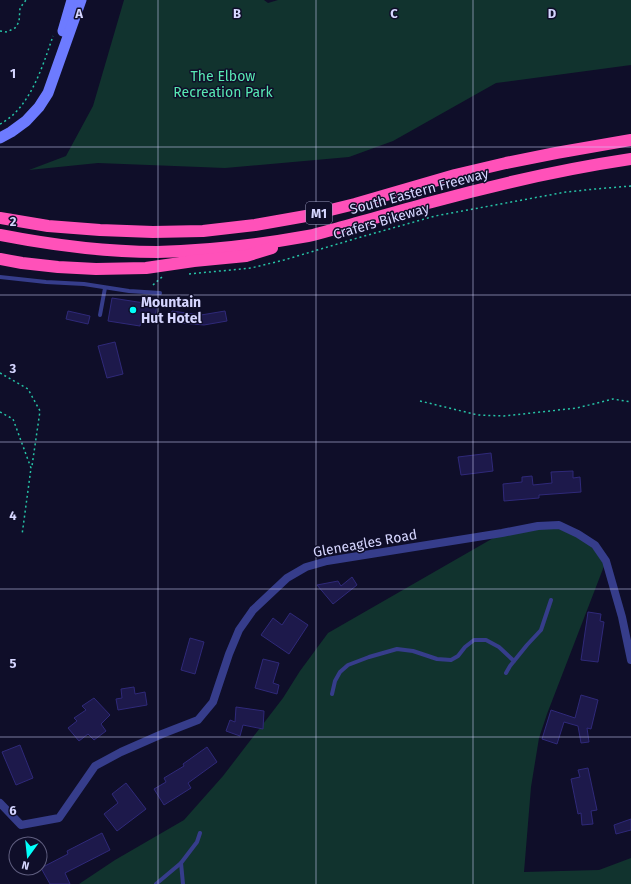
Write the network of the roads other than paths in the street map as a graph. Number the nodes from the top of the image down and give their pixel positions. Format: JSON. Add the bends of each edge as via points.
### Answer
{"nodes":[{"id":1,"x":72,"y":0,"type":"edge"},
{"id":2,"x":81,"y":0,"type":"edge"},
{"id":3,"x":0,"y":132,"type":"edge"},
{"id":4,"x":0,"y":138,"type":"edge"},
{"id":5,"x":631,"y":140,"type":"edge"},
{"id":6,"x":631,"y":160,"type":"edge"},
{"id":7,"x":0,"y":218,"type":"edge"},
{"id":8,"x":0,"y":235,"type":"edge"},
{"id":9,"x":310,"y":236,"type":"junction"},
{"id":10,"x":0,"y":259,"type":"edge"},
{"id":11,"x":0,"y":277,"type":"edge"},
{"id":12,"x":105,"y":288,"type":"junction"},
{"id":13,"x":160,"y":293,"type":"dead end"},
{"id":14,"x":100,"y":315,"type":"dead end"},
{"id":15,"x":551,"y":600,"type":"dead end"},
{"id":16,"x":631,"y":660,"type":"edge"},
{"id":17,"x":514,"y":661,"type":"junction"},
{"id":18,"x":506,"y":674,"type":"dead end"},
{"id":19,"x":332,"y":694,"type":"dead end"},
{"id":20,"x":0,"y":803,"type":"edge"},
{"id":21,"x":200,"y":833,"type":"dead end"},
{"id":22,"x":181,"y":863,"type":"junction"},
{"id":23,"x":156,"y":884,"type":"edge"},
{"id":24,"x":183,"y":884,"type":"edge"}],
"edges":[{"from":1,"to":3,"type":"main road","via":[[42,90],[24,115]]},
{"from":2,"to":4,"type":"main road","via":[[48,93],[26,121]]},
{"from":5,"to":7,"type":"highway","name":"South Eastern Freeway","number":"M1","via":[[506,163],[355,204],[255,225],[203,231],[153,232],[48,226]]},
{"from":6,"to":9,"type":"highway","name":"South Eastern Freeway","number":"M1","via":[[509,182]]},
{"from":8,"to":9,"type":"highway","name":"South Eastern Freeway","number":"M1","via":[[96,249],[156,252],[208,250]]},
{"from":9,"to":10,"type":"highway","via":[[246,256],[146,268],[96,269]]},
{"from":11,"to":12,"type":"lane"},
{"from":12,"to":13,"type":"lane"},
{"from":12,"to":14,"type":"lane"},
{"from":15,"to":17,"type":"lane","via":[[540,630]]},
{"from":16,"to":20,"type":"street","name":"Gleneagles Road","via":[[606,561],[596,545],[559,525],[538,526],[327,562],[306,567],[287,578],[253,610],[239,630],[214,702],[198,720],[121,752],[95,766],[59,818],[21,825]]},
{"from":17,"to":18,"type":"lane"},
{"from":17,"to":19,"type":"lane","via":[[499,647],[486,640],[474,640],[451,660],[397,649],[348,665],[340,672]]},
{"from":21,"to":22,"type":"lane","via":[[197,842]]},
{"from":22,"to":23,"type":"lane"},
{"from":22,"to":24,"type":"lane"}]}
